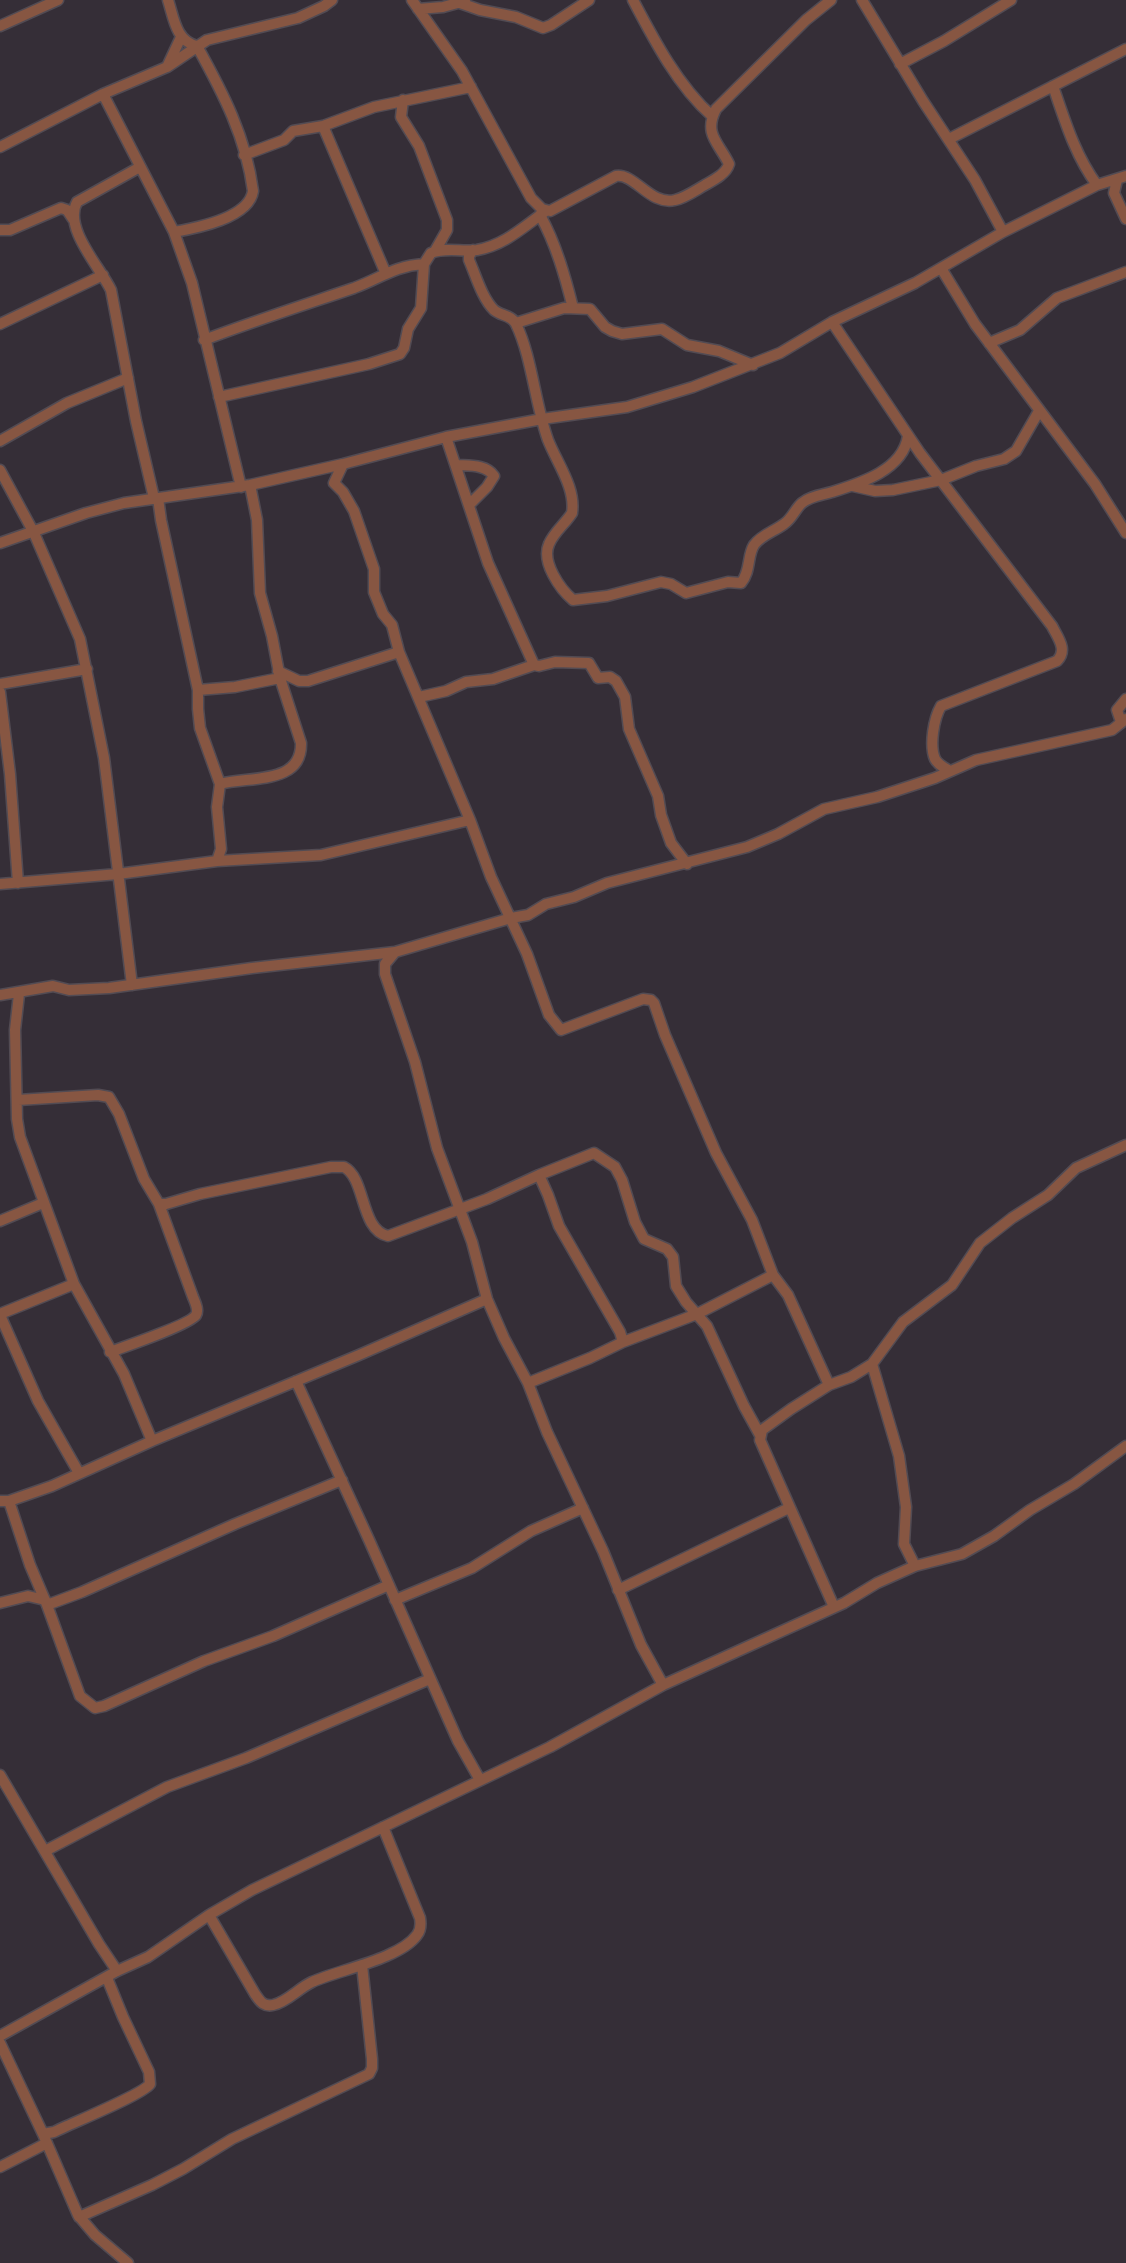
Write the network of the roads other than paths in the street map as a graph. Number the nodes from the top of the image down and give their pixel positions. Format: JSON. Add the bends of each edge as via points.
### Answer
{"nodes":[{"id":1,"x":58,"y":0,"type":"edge"},
{"id":2,"x":168,"y":0,"type":"edge"},
{"id":3,"x":332,"y":0,"type":"edge"},
{"id":4,"x":589,"y":0,"type":"edge"},
{"id":5,"x":636,"y":0,"type":"edge"},
{"id":6,"x":831,"y":0,"type":"edge"},
{"id":7,"x":862,"y":0,"type":"edge"},
{"id":8,"x":1011,"y":0,"type":"edge"},
{"id":9,"x":464,"y":1,"type":"edge"},
{"id":10,"x":34,"y":4,"type":"edge"},
{"id":11,"x":415,"y":5,"type":"edge"},
{"id":12,"x":0,"y":26,"type":"edge"},
{"id":13,"x":181,"y":37,"type":"junction"},
{"id":14,"x":197,"y":46,"type":"junction"},
{"id":15,"x":1126,"y":49,"type":"edge"},
{"id":16,"x":900,"y":64,"type":"junction"},
{"id":17,"x":167,"y":67,"type":"junction"},
{"id":18,"x":1053,"y":86,"type":"junction"},
{"id":19,"x":471,"y":87,"type":"junction"},
{"id":20,"x":102,"y":94,"type":"junction"},
{"id":21,"x":403,"y":100,"type":"junction"},
{"id":22,"x":712,"y":116,"type":"junction"},
{"id":23,"x":323,"y":126,"type":"junction"},
{"id":24,"x":949,"y":139,"type":"junction"},
{"id":25,"x":0,"y":147,"type":"edge"},
{"id":26,"x":244,"y":155,"type":"junction"},
{"id":27,"x":140,"y":167,"type":"junction"},
{"id":28,"x":1121,"y":178,"type":"edge"},
{"id":29,"x":1097,"y":186,"type":"junction"},
{"id":30,"x":543,"y":213,"type":"junction"},
{"id":31,"x":74,"y":219,"type":"junction"},
{"id":32,"x":1126,"y":219,"type":"edge"},
{"id":33,"x":0,"y":230,"type":"edge"},
{"id":34,"x":174,"y":232,"type":"junction"},
{"id":35,"x":1003,"y":232,"type":"junction"},
{"id":36,"x":473,"y":250,"type":"junction"},
{"id":37,"x":435,"y":251,"type":"junction"},
{"id":38,"x":424,"y":264,"type":"junction"},
{"id":39,"x":941,"y":268,"type":"junction"},
{"id":40,"x":1126,"y":272,"type":"edge"},
{"id":41,"x":386,"y":274,"type":"junction"},
{"id":42,"x":103,"y":275,"type":"junction"},
{"id":43,"x":573,"y":308,"type":"junction"},
{"id":44,"x":832,"y":322,"type":"junction"},
{"id":45,"x":516,"y":323,"type":"junction"},
{"id":46,"x":0,"y":324,"type":"edge"},
{"id":47,"x":204,"y":340,"type":"junction"},
{"id":48,"x":989,"y":343,"type":"junction"},
{"id":49,"x":753,"y":365,"type":"junction"},
{"id":50,"x":128,"y":378,"type":"junction"},
{"id":51,"x":219,"y":397,"type":"junction"},
{"id":52,"x":1039,"y":411,"type":"junction"},
{"id":53,"x":542,"y":419,"type":"junction"},
{"id":54,"x":908,"y":436,"type":"junction"},
{"id":55,"x":446,"y":437,"type":"junction"},
{"id":56,"x":0,"y":441,"type":"edge"},
{"id":57,"x":343,"y":464,"type":"junction"},
{"id":58,"x":456,"y":465,"type":"junction"},
{"id":59,"x":0,"y":470,"type":"edge"},
{"id":60,"x":941,"y":480,"type":"junction"},
{"id":61,"x":245,"y":486,"type":"junction"},
{"id":62,"x":853,"y":486,"type":"junction"},
{"id":63,"x":156,"y":498,"type":"junction"},
{"id":64,"x":469,"y":505,"type":"junction"},
{"id":65,"x":34,"y":532,"type":"junction"},
{"id":66,"x":1126,"y":533,"type":"edge"},
{"id":67,"x":0,"y":543,"type":"edge"},
{"id":68,"x":399,"y":652,"type":"junction"},
{"id":69,"x":534,"y":665,"type":"junction"},
{"id":70,"x":87,"y":669,"type":"junction"},
{"id":71,"x":279,"y":675,"type":"junction"},
{"id":72,"x":298,"y":681,"type":"junction"},
{"id":73,"x":0,"y":684,"type":"edge"},
{"id":74,"x":198,"y":690,"type":"junction"},
{"id":75,"x":0,"y":692,"type":"edge"},
{"id":76,"x":284,"y":692,"type":"junction"},
{"id":77,"x":419,"y":697,"type":"junction"},
{"id":78,"x":1126,"y":699,"type":"edge"},
{"id":79,"x":1123,"y":720,"type":"edge"},
{"id":80,"x":950,"y":771,"type":"junction"},
{"id":81,"x":220,"y":784,"type":"junction"},
{"id":82,"x":470,"y":820,"type":"junction"},
{"id":83,"x":217,"y":861,"type":"junction"},
{"id":84,"x":687,"y":864,"type":"junction"},
{"id":85,"x":118,"y":874,"type":"junction"},
{"id":86,"x":18,"y":883,"type":"junction"},
{"id":87,"x":0,"y":884,"type":"edge"},
{"id":88,"x":511,"y":918,"type":"junction"},
{"id":89,"x":395,"y":952,"type":"junction"},
{"id":90,"x":132,"y":985,"type":"junction"},
{"id":91,"x":19,"y":994,"type":"junction"},
{"id":92,"x":0,"y":995,"type":"edge"},
{"id":93,"x":18,"y":1100,"type":"junction"},
{"id":94,"x":1126,"y":1144,"type":"edge"},
{"id":95,"x":539,"y":1175,"type":"junction"},
{"id":96,"x":43,"y":1203,"type":"junction"},
{"id":97,"x":159,"y":1204,"type":"junction"},
{"id":98,"x":461,"y":1210,"type":"junction"},
{"id":99,"x":0,"y":1221,"type":"edge"},
{"id":100,"x":773,"y":1275,"type":"junction"},
{"id":101,"x":74,"y":1284,"type":"junction"},
{"id":102,"x":487,"y":1299,"type":"junction"},
{"id":103,"x":0,"y":1314,"type":"edge"},
{"id":104,"x":697,"y":1314,"type":"junction"},
{"id":105,"x":623,"y":1342,"type":"junction"},
{"id":106,"x":110,"y":1352,"type":"junction"},
{"id":107,"x":872,"y":1364,"type":"junction"},
{"id":108,"x":296,"y":1381,"type":"junction"},
{"id":109,"x":528,"y":1383,"type":"junction"},
{"id":110,"x":829,"y":1385,"type":"junction"},
{"id":111,"x":760,"y":1435,"type":"junction"},
{"id":112,"x":152,"y":1441,"type":"junction"},
{"id":113,"x":1126,"y":1446,"type":"edge"},
{"id":114,"x":79,"y":1473,"type":"junction"},
{"id":115,"x":342,"y":1480,"type":"junction"},
{"id":116,"x":4,"y":1501,"type":"edge"},
{"id":117,"x":583,"y":1508,"type":"junction"},
{"id":118,"x":789,"y":1508,"type":"junction"},
{"id":119,"x":915,"y":1566,"type":"junction"},
{"id":120,"x":389,"y":1585,"type":"junction"},
{"id":121,"x":618,"y":1590,"type":"junction"},
{"id":122,"x":395,"y":1600,"type":"junction"},
{"id":123,"x":0,"y":1603,"type":"edge"},
{"id":124,"x":46,"y":1603,"type":"junction"},
{"id":125,"x":834,"y":1607,"type":"junction"},
{"id":126,"x":430,"y":1678,"type":"junction"},
{"id":127,"x":663,"y":1685,"type":"junction"},
{"id":128,"x":0,"y":1775,"type":"edge"},
{"id":129,"x":480,"y":1780,"type":"junction"},
{"id":130,"x":383,"y":1827,"type":"junction"},
{"id":131,"x":45,"y":1851,"type":"junction"},
{"id":132,"x":209,"y":1915,"type":"junction"},
{"id":133,"x":362,"y":1965,"type":"junction"},
{"id":134,"x":117,"y":1971,"type":"junction"},
{"id":135,"x":107,"y":1978,"type":"junction"},
{"id":136,"x":0,"y":2036,"type":"edge"},
{"id":137,"x":0,"y":2043,"type":"edge"},
{"id":138,"x":46,"y":2138,"type":"junction"},
{"id":139,"x":0,"y":2167,"type":"edge"},
{"id":140,"x":79,"y":2217,"type":"junction"},
{"id":141,"x":128,"y":2263,"type":"edge"}],
"edges":[{"from":1,"to":10,"type":"street"},
{"from":2,"to":13,"type":"street"},
{"from":3,"to":14,"type":"street","via":[[298,18],[218,36]]},
{"from":4,"to":9,"type":"street","via":[[543,28],[516,17],[480,10]]},
{"from":5,"to":22,"type":"street","via":[[686,87]]},
{"from":6,"to":22,"type":"street","via":[[794,31]]},
{"from":7,"to":16,"type":"street"},
{"from":8,"to":16,"type":"street"},
{"from":9,"to":11,"type":"street"},
{"from":10,"to":12,"type":"street"},
{"from":11,"to":19,"type":"street"},
{"from":13,"to":14,"type":"street"},
{"from":13,"to":17,"type":"street"},
{"from":14,"to":17,"type":"street"},
{"from":14,"to":26,"type":"street","via":[[231,110]]},
{"from":15,"to":18,"type":"street"},
{"from":16,"to":24,"type":"street"},
{"from":17,"to":20,"type":"street"},
{"from":18,"to":24,"type":"street"},
{"from":18,"to":29,"type":"street","via":[[1068,133]]},
{"from":19,"to":21,"type":"street"},
{"from":19,"to":30,"type":"street"},
{"from":20,"to":25,"type":"street"},
{"from":20,"to":27,"type":"street"},
{"from":21,"to":23,"type":"street"},
{"from":21,"to":37,"type":"street","via":[[401,117],[419,146],[447,220],[447,230]]},
{"from":22,"to":30,"type":"street","via":[[711,134],[729,162],[729,167],[712,181],[676,200],[664,201],[623,176],[615,176]]},
{"from":23,"to":26,"type":"street","via":[[293,131],[284,140]]},
{"from":23,"to":41,"type":"street"},
{"from":24,"to":35,"type":"street"},
{"from":26,"to":34,"type":"street","via":[[253,191],[248,205],[212,224]]},
{"from":27,"to":31,"type":"street","via":[[77,202]]},
{"from":27,"to":34,"type":"street"},
{"from":28,"to":29,"type":"street"},
{"from":28,"to":32,"type":"street","via":[[1114,193]]},
{"from":29,"to":35,"type":"street"},
{"from":30,"to":36,"type":"street","via":[[505,241]]},
{"from":30,"to":43,"type":"street"},
{"from":31,"to":33,"type":"street","via":[[61,208],[10,230]]},
{"from":31,"to":42,"type":"street","via":[[79,238]]},
{"from":34,"to":47,"type":"street","via":[[192,283]]},
{"from":35,"to":39,"type":"street"},
{"from":36,"to":37,"type":"street"},
{"from":36,"to":45,"type":"street","via":[[469,260],[489,303]]},
{"from":37,"to":38,"type":"street"},
{"from":38,"to":41,"type":"street","via":[[397,268]]},
{"from":38,"to":51,"type":"street","via":[[421,308],[408,329],[400,354]]},
{"from":39,"to":44,"type":"street"},
{"from":39,"to":48,"type":"street"},
{"from":40,"to":48,"type":"street","via":[[1057,298],[1020,330]]},
{"from":41,"to":47,"type":"street"},
{"from":42,"to":46,"type":"street"},
{"from":42,"to":50,"type":"street","via":[[111,290]]},
{"from":43,"to":45,"type":"street"},
{"from":43,"to":49,"type":"street","via":[[591,310],[612,331],[622,334],[662,329],[687,345],[719,351]]},
{"from":44,"to":49,"type":"street"},
{"from":44,"to":54,"type":"street"},
{"from":45,"to":53,"type":"street"},
{"from":47,"to":51,"type":"street"},
{"from":48,"to":52,"type":"street"},
{"from":49,"to":53,"type":"street","via":[[627,407]]},
{"from":50,"to":56,"type":"street","via":[[74,400]]},
{"from":50,"to":63,"type":"street"},
{"from":51,"to":61,"type":"street"},
{"from":52,"to":60,"type":"street","via":[[1011,456]]},
{"from":52,"to":66,"type":"street","via":[[1095,484]]},
{"from":53,"to":55,"type":"street"},
{"from":53,"to":62,"type":"street","via":[[573,507],[569,519],[547,546],[549,563],[573,600],[661,582],[686,593],[728,582],[741,583],[755,544],[787,523],[799,505]]},
{"from":54,"to":60,"type":"street"},
{"from":54,"to":62,"type":"street","via":[[900,457]]},
{"from":55,"to":57,"type":"street"},
{"from":55,"to":58,"type":"street"},
{"from":57,"to":61,"type":"street"},
{"from":57,"to":68,"type":"street","via":[[334,483],[354,512],[374,569],[374,592],[392,625]]},
{"from":58,"to":64,"type":"street"},
{"from":58,"to":64,"type":"street","via":[[481,467],[494,476]]},
{"from":59,"to":65,"type":"street"},
{"from":60,"to":62,"type":"street","via":[[884,491]]},
{"from":60,"to":80,"type":"street","via":[[1052,626],[1062,645],[1057,662],[941,706],[933,737],[934,753],[939,764]]},
{"from":61,"to":63,"type":"street"},
{"from":61,"to":71,"type":"street","via":[[257,520],[260,593]]},
{"from":63,"to":65,"type":"street","via":[[86,513]]},
{"from":63,"to":74,"type":"street"},
{"from":64,"to":69,"type":"street","via":[[488,563]]},
{"from":65,"to":67,"type":"street"},
{"from":65,"to":70,"type":"street","via":[[80,639]]},
{"from":68,"to":72,"type":"street","via":[[323,677]]},
{"from":68,"to":77,"type":"street"},
{"from":69,"to":77,"type":"street"},
{"from":69,"to":84,"type":"street","via":[[589,663],[599,679],[610,677],[616,681],[625,697],[629,729],[658,796],[671,843]]},
{"from":70,"to":73,"type":"street"},
{"from":70,"to":85,"type":"street","via":[[104,758]]},
{"from":71,"to":72,"type":"street"},
{"from":71,"to":74,"type":"street","via":[[235,687]]},
{"from":71,"to":76,"type":"street"},
{"from":72,"to":76,"type":"street"},
{"from":74,"to":81,"type":"street","via":[[200,728]]},
{"from":75,"to":86,"type":"street"},
{"from":76,"to":81,"type":"street","via":[[301,744],[300,759],[293,769],[270,777]]},
{"from":77,"to":82,"type":"street"},
{"from":78,"to":79,"type":"street","via":[[1117,710]]},
{"from":79,"to":80,"type":"street","via":[[1112,730],[988,756]]},
{"from":80,"to":84,"type":"street","via":[[877,797],[824,809],[747,847]]},
{"from":81,"to":83,"type":"street","via":[[221,849]]},
{"from":82,"to":83,"type":"street","via":[[321,855]]},
{"from":82,"to":88,"type":"street"},
{"from":83,"to":85,"type":"street"},
{"from":84,"to":88,"type":"street","via":[[607,883],[546,904],[528,915]]},
{"from":85,"to":86,"type":"street"},
{"from":85,"to":90,"type":"street"},
{"from":86,"to":87,"type":"street"},
{"from":88,"to":89,"type":"street"},
{"from":88,"to":100,"type":"street","via":[[549,1015],[559,1029],[643,999],[654,1003],[700,1118],[752,1220]]},
{"from":89,"to":90,"type":"street"},
{"from":89,"to":98,"type":"street","via":[[385,964],[385,974],[415,1062],[440,1156]]},
{"from":90,"to":91,"type":"street","via":[[69,990],[53,986]]},
{"from":91,"to":92,"type":"street"},
{"from":91,"to":93,"type":"street","via":[[15,1030]]},
{"from":93,"to":96,"type":"street","via":[[20,1137]]},
{"from":93,"to":97,"type":"street","via":[[109,1097],[144,1179]]},
{"from":94,"to":107,"type":"street","via":[[1076,1168],[1048,1195],[980,1243],[952,1285],[903,1322]]},
{"from":95,"to":98,"type":"street"},
{"from":95,"to":104,"type":"street","via":[[594,1153],[615,1167],[642,1236],[667,1249],[673,1257],[676,1286]]},
{"from":95,"to":105,"type":"street","via":[[559,1226]]},
{"from":96,"to":99,"type":"street"},
{"from":96,"to":101,"type":"street"},
{"from":97,"to":98,"type":"street","via":[[339,1166],[351,1172],[373,1224],[384,1236]]},
{"from":97,"to":106,"type":"street","via":[[196,1315]]},
{"from":98,"to":102,"type":"street"},
{"from":100,"to":104,"type":"street"},
{"from":100,"to":110,"type":"street","via":[[788,1295]]},
{"from":101,"to":103,"type":"street"},
{"from":101,"to":106,"type":"street"},
{"from":102,"to":108,"type":"street"},
{"from":102,"to":109,"type":"street"},
{"from":103,"to":114,"type":"street","via":[[38,1401]]},
{"from":104,"to":105,"type":"street"},
{"from":104,"to":111,"type":"street","via":[[707,1326]]},
{"from":105,"to":109,"type":"street"},
{"from":106,"to":112,"type":"street","via":[[124,1374]]},
{"from":107,"to":110,"type":"street"},
{"from":107,"to":119,"type":"street","via":[[899,1456],[905,1498],[904,1544]]},
{"from":108,"to":112,"type":"street"},
{"from":108,"to":115,"type":"street"},
{"from":109,"to":117,"type":"street"},
{"from":110,"to":111,"type":"street","via":[[766,1426]]},
{"from":111,"to":118,"type":"street"},
{"from":112,"to":114,"type":"street"},
{"from":113,"to":119,"type":"street","via":[[970,1550]]},
{"from":114,"to":116,"type":"street"},
{"from":115,"to":120,"type":"street"},
{"from":115,"to":124,"type":"street","via":[[126,1574]]},
{"from":116,"to":124,"type":"street"},
{"from":117,"to":121,"type":"street"},
{"from":117,"to":122,"type":"street","via":[[531,1531],[472,1568]]},
{"from":118,"to":121,"type":"street"},
{"from":118,"to":125,"type":"street"},
{"from":119,"to":125,"type":"street"},
{"from":120,"to":122,"type":"street"},
{"from":120,"to":124,"type":"street","via":[[95,1708],[80,1696]]},
{"from":121,"to":127,"type":"street"},
{"from":122,"to":126,"type":"street"},
{"from":123,"to":124,"type":"street","via":[[28,1596]]},
{"from":125,"to":127,"type":"street"},
{"from":126,"to":129,"type":"street"},
{"from":126,"to":131,"type":"street","via":[[246,1758],[167,1787]]},
{"from":127,"to":129,"type":"street","via":[[560,1742]]},
{"from":128,"to":131,"type":"street"},
{"from":129,"to":130,"type":"street"},
{"from":130,"to":132,"type":"street"},
{"from":130,"to":133,"type":"street","via":[[421,1924],[408,1945]]},
{"from":131,"to":134,"type":"street"},
{"from":132,"to":133,"type":"street","via":[[255,1995],[266,2006],[315,1980]]},
{"from":132,"to":134,"type":"street","via":[[148,1957]]},
{"from":133,"to":140,"type":"street","via":[[372,2059],[369,2074],[232,2139],[152,2185]]},
{"from":134,"to":135,"type":"street"},
{"from":135,"to":136,"type":"street"},
{"from":135,"to":138,"type":"street","via":[[149,2072],[150,2084]]},
{"from":137,"to":138,"type":"street"},
{"from":138,"to":139,"type":"street"},
{"from":138,"to":140,"type":"street"},
{"from":140,"to":141,"type":"street"}]}
